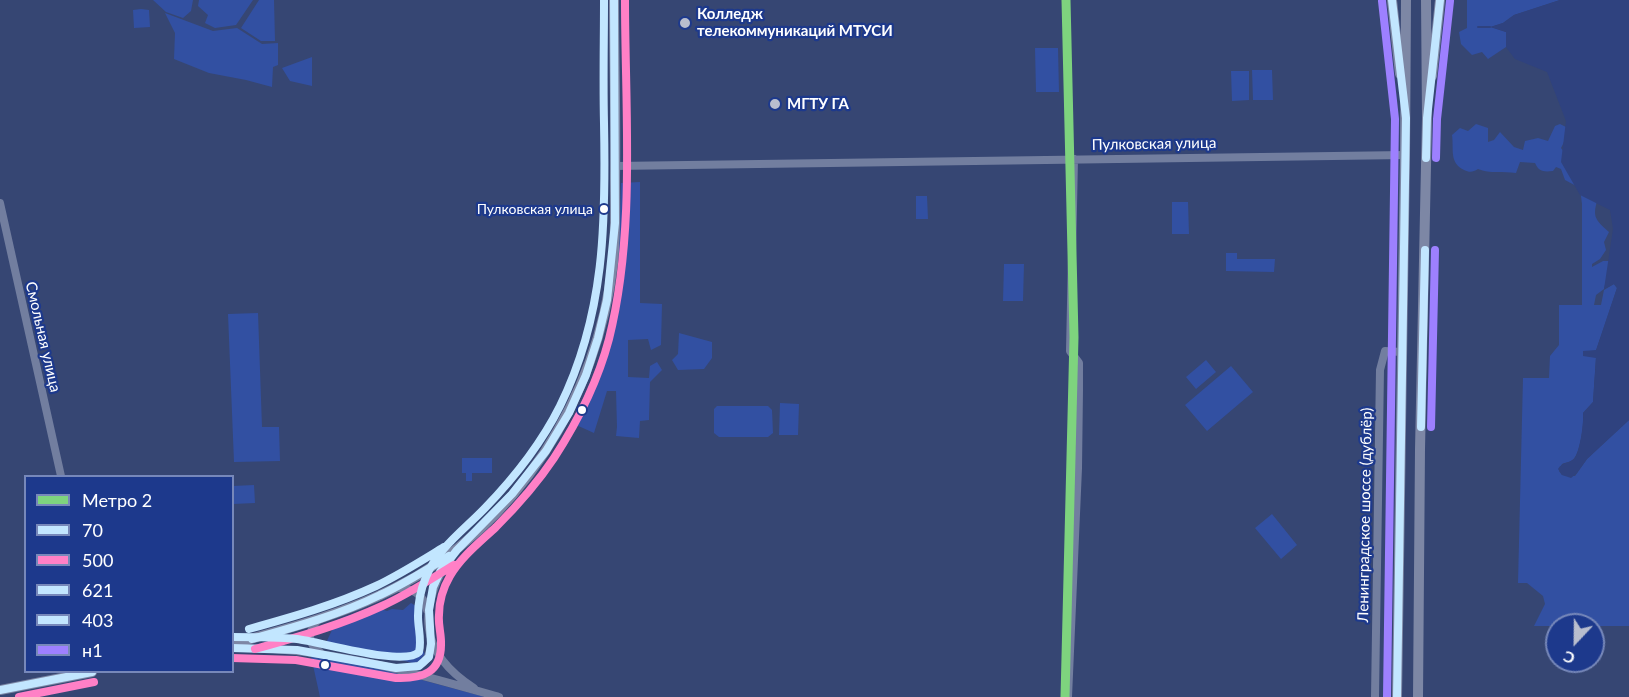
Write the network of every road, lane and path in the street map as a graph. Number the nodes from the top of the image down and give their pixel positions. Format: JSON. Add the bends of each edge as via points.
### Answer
{"nodes":[{"id":1,"x":614,"y":0,"type":"edge"},
{"id":2,"x":1392,"y":0,"type":"edge"},
{"id":3,"x":1406,"y":0,"type":"edge"},
{"id":4,"x":1426,"y":0,"type":"edge"},
{"id":5,"x":1440,"y":0,"type":"edge"},
{"id":6,"x":1406,"y":118,"type":"junction"},
{"id":7,"x":1427,"y":118,"type":"junction"},
{"id":8,"x":1405,"y":155,"type":"junction"},
{"id":9,"x":1074,"y":159,"type":"junction"},
{"id":10,"x":615,"y":166,"type":"junction"},
{"id":11,"x":0,"y":203,"type":"edge"},
{"id":12,"x":1401,"y":352,"type":"junction"},
{"id":13,"x":61,"y":475,"type":"edge"},
{"id":14,"x":451,"y":555,"type":"junction"},
{"id":15,"x":395,"y":588,"type":"junction"},
{"id":16,"x":428,"y":616,"type":"junction"},
{"id":17,"x":319,"y":619,"type":"junction"},
{"id":18,"x":431,"y":638,"type":"junction"},
{"id":19,"x":234,"y":645,"type":"edge"},
{"id":20,"x":234,"y":646,"type":"edge"},
{"id":21,"x":323,"y":654,"type":"junction"},
{"id":22,"x":388,"y":667,"type":"junction"},
{"id":23,"x":87,"y":673,"type":"edge"},
{"id":24,"x":0,"y":690,"type":"edge"},
{"id":25,"x":480,"y":692,"type":"junction"},
{"id":26,"x":499,"y":697,"type":"edge"},
{"id":27,"x":1068,"y":697,"type":"edge"},
{"id":28,"x":1376,"y":697,"type":"edge"},
{"id":29,"x":1397,"y":697,"type":"edge"},
{"id":30,"x":1418,"y":697,"type":"edge"}],
"edges":[{"from":1,"to":10,"type":"main road"},
{"from":2,"to":6,"type":"main road"},
{"from":3,"to":6,"type":"main road"},
{"from":4,"to":7,"type":"main road"},
{"from":5,"to":7,"type":"main road"},
{"from":6,"to":8,"type":"main road"},
{"from":7,"to":30,"type":"main road"},
{"from":8,"to":9,"type":"street","name":"Пулковская улица"},
{"from":8,"to":12,"type":"main road"},
{"from":9,"to":10,"type":"street","name":"Пулковская улица"},
{"from":9,"to":27,"type":"street","via":[[1070,351],[1078,363],[1079,390]]},
{"from":10,"to":14,"type":"main road","via":[[610,285],[584,380],[561,427],[521,484]]},
{"from":11,"to":13,"type":"street","name":"Смольная улица"},
{"from":12,"to":28,"type":"street","name":"Ленинградское шоссе (дублёр)","via":[[1385,351],[1380,370]]},
{"from":12,"to":29,"type":"main road"},
{"from":14,"to":15,"type":"main road"},
{"from":14,"to":16,"type":"street","via":[[433,588]]},
{"from":15,"to":16,"type":"street","via":[[417,592]]},
{"from":15,"to":17,"type":"main road"},
{"from":16,"to":18,"type":"street"},
{"from":17,"to":19,"type":"main road"},
{"from":17,"to":21,"type":"street","via":[[310,630],[310,641]]},
{"from":18,"to":22,"type":"street","via":[[429,656],[419,667]]},
{"from":18,"to":25,"type":"street","via":[[447,667]]},
{"from":20,"to":21,"type":"street"},
{"from":21,"to":22,"type":"street"},
{"from":22,"to":25,"type":"street"},
{"from":23,"to":24,"type":"main road"},
{"from":25,"to":26,"type":"street"}]}
